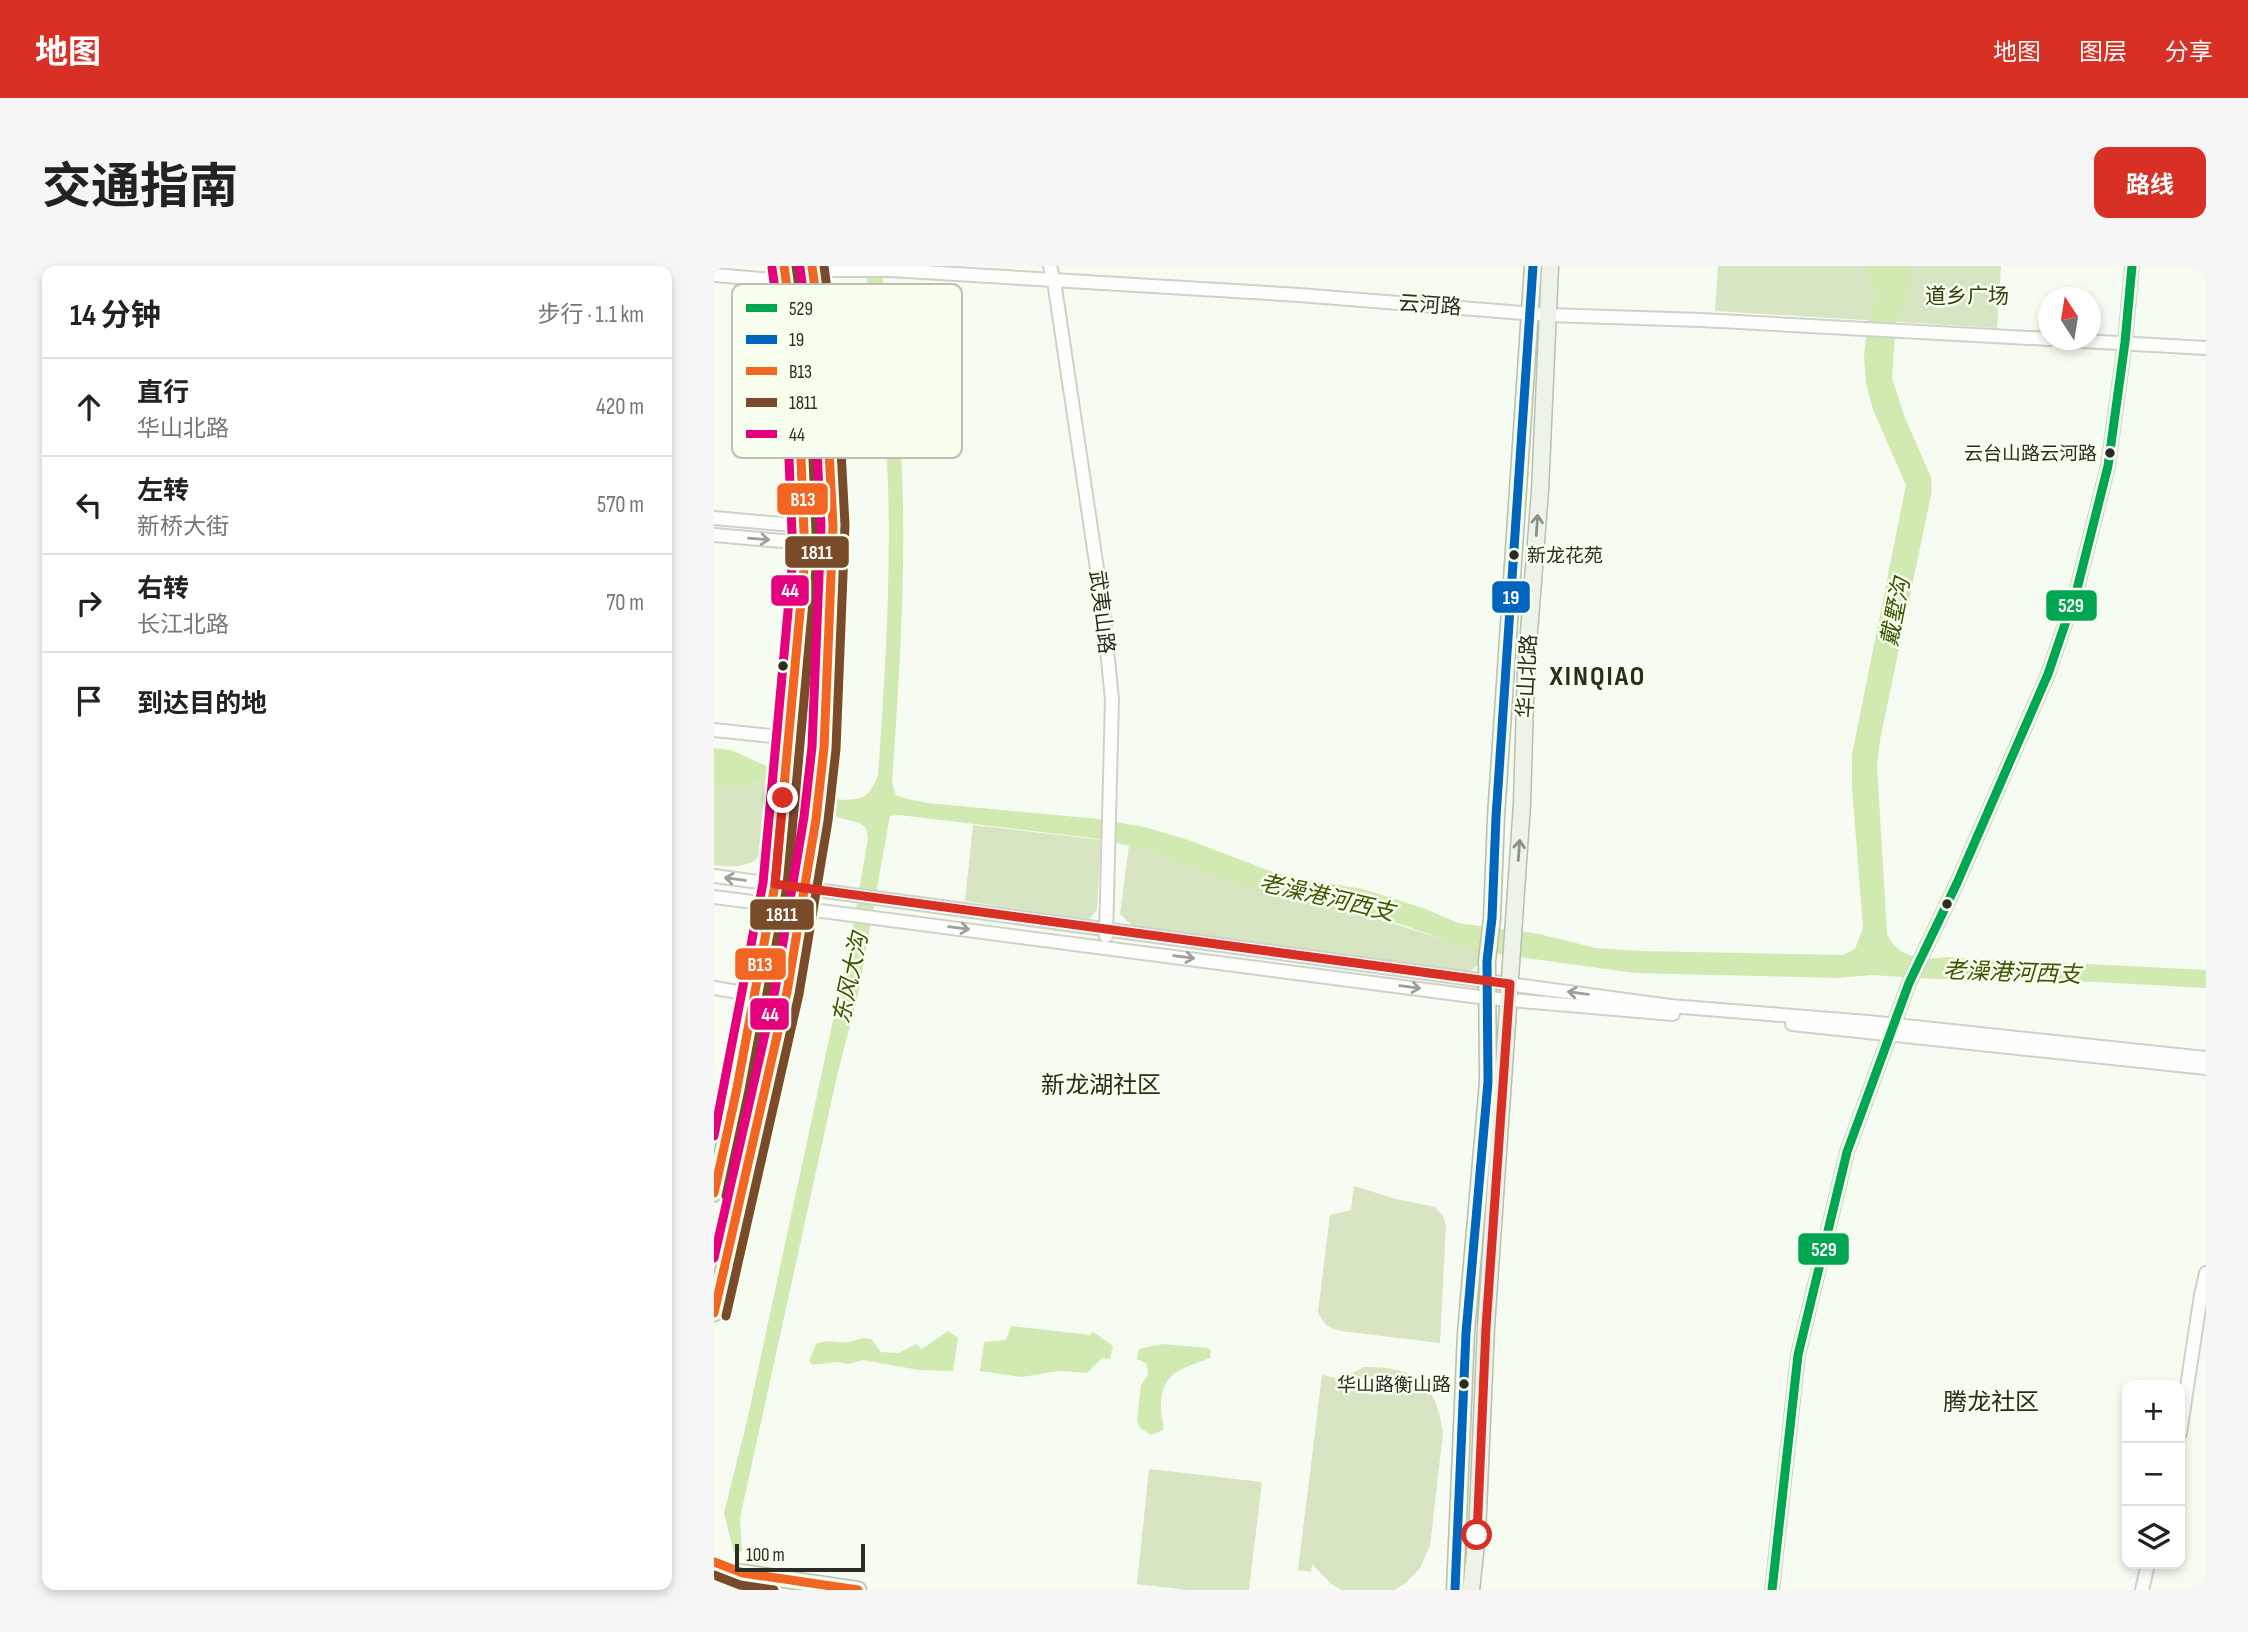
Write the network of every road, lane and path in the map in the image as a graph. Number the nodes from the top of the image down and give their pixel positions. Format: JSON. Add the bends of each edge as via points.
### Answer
{"nodes":[{"id":1,"x":1049,"y":266,"type":"edge"},
{"id":2,"x":1058,"y":266,"type":"edge"},
{"id":3,"x":1533,"y":266,"type":"edge"},
{"id":4,"x":1550,"y":266,"type":"edge"},
{"id":5,"x":2132,"y":266,"type":"edge"},
{"id":6,"x":812,"y":268,"type":"edge"},
{"id":7,"x":785,"y":271,"type":"edge"},
{"id":8,"x":714,"y":275,"type":"edge"},
{"id":9,"x":1054,"y":281,"type":"junction"},
{"id":10,"x":1530,"y":313,"type":"junction"},
{"id":11,"x":1548,"y":314,"type":"junction"},
{"id":12,"x":2038,"y":338,"type":"edge"},
{"id":13,"x":2101,"y":341,"type":"edge"},
{"id":14,"x":2126,"y":342,"type":"junction"},
{"id":15,"x":2206,"y":348,"type":"edge"},
{"id":16,"x":801,"y":458,"type":"edge"},
{"id":17,"x":829,"y":458,"type":"edge"},
{"id":18,"x":714,"y":518,"type":"edge"},
{"id":19,"x":804,"y":526,"type":"junction"},
{"id":20,"x":714,"y":534,"type":"edge"},
{"id":21,"x":805,"y":543,"type":"junction"},
{"id":22,"x":714,"y":730,"type":"edge"},
{"id":23,"x":790,"y":742,"type":"junction"},
{"id":24,"x":714,"y":876,"type":"edge"},
{"id":25,"x":775,"y":884,"type":"junction"},
{"id":26,"x":804,"y":889,"type":"junction"},
{"id":27,"x":714,"y":897,"type":"edge"},
{"id":28,"x":772,"y":905,"type":"junction"},
{"id":29,"x":801,"y":909,"type":"junction"},
{"id":30,"x":1107,"y":931,"type":"junction"},
{"id":31,"x":1105,"y":946,"type":"junction"},
{"id":32,"x":1487,"y":981,"type":"junction"},
{"id":33,"x":714,"y":988,"type":"edge"},
{"id":34,"x":1510,"y":991,"type":"junction"},
{"id":35,"x":755,"y":995,"type":"junction"},
{"id":36,"x":1487,"y":998,"type":"junction"},
{"id":37,"x":1891,"y":1029,"type":"junction"},
{"id":38,"x":2206,"y":1058,"type":"edge"},
{"id":39,"x":2206,"y":1068,"type":"edge"},
{"id":40,"x":714,"y":1194,"type":"edge"},
{"id":41,"x":2206,"y":1273,"type":"edge"},
{"id":42,"x":714,"y":1313,"type":"edge"},
{"id":43,"x":2185,"y":1400,"type":"edge"},
{"id":44,"x":719,"y":1568,"type":"edge"},
{"id":45,"x":2147,"y":1569,"type":"edge"},
{"id":46,"x":858,"y":1590,"type":"edge"},
{"id":47,"x":1455,"y":1590,"type":"edge"},
{"id":48,"x":1471,"y":1590,"type":"edge"},
{"id":49,"x":1772,"y":1590,"type":"edge"},
{"id":50,"x":2141,"y":1590,"type":"edge"}],
"edges":[{"from":1,"to":9,"type":"street","name":"武夷山路"},
{"from":2,"to":9,"type":"street","name":"武夷山路"},
{"from":3,"to":10,"type":"main road","name":"华山北路"},
{"from":4,"to":11,"type":"main road","name":"华山北路"},
{"from":5,"to":14,"type":"street"},
{"from":6,"to":7,"type":"street","name":"云河路"},
{"from":6,"to":9,"type":"street","name":"云河路"},
{"from":7,"to":8,"type":"street","name":"云河路"},
{"from":9,"to":10,"type":"street","name":"云河路"},
{"from":9,"to":30,"type":"street","name":"武夷山路","via":[[1103,609],[1112,700]]},
{"from":10,"to":11,"type":"street","name":"云河路"},
{"from":10,"to":32,"type":"main road","name":"华山北路"},
{"from":11,"to":12,"type":"street","name":"云河路"},
{"from":34,"to":11,"type":"main road","name":"华山北路","one_way":true},
{"from":13,"to":14,"type":"street"},
{"from":14,"to":15,"type":"street"},
{"from":14,"to":37,"type":"street","via":[[2108,466],[2077,589],[2048,674]]},
{"from":16,"to":19,"type":"main road"},
{"from":17,"to":26,"type":"main road","via":[[833,526],[825,734]]},
{"from":18,"to":19,"type":"street"},
{"from":19,"to":21,"type":"main road"},
{"from":20,"to":21,"type":"street","one_way":true},
{"from":21,"to":23,"type":"main road"},
{"from":22,"to":23,"type":"street"},
{"from":23,"to":25,"type":"main road"},
{"from":25,"to":24,"type":"street","one_way":true},
{"from":25,"to":26,"type":"street"},
{"from":25,"to":28,"type":"main road"},
{"from":26,"to":29,"type":"main road"},
{"from":26,"to":30,"type":"street"},
{"from":27,"to":28,"type":"street"},
{"from":28,"to":29,"type":"street"},
{"from":28,"to":35,"type":"main road"},
{"from":29,"to":31,"type":"street","one_way":true},
{"from":29,"to":42,"type":"main road","via":[[787,992]]},
{"from":30,"to":31,"type":"street","name":"武夷山路"},
{"from":30,"to":32,"type":"street"},
{"from":31,"to":36,"type":"street","one_way":true},
{"from":32,"to":34,"type":"street"},
{"from":32,"to":36,"type":"main road"},
{"from":33,"to":35,"type":"street"},
{"from":34,"to":36,"type":"street"},
{"from":34,"to":37,"type":"street"},
{"from":34,"to":48,"type":"main road"},
{"from":35,"to":40,"type":"main road"},
{"from":36,"to":47,"type":"main road","via":[[1488,1082],[1466,1334]]},
{"from":37,"to":38,"type":"street"},
{"from":37,"to":39,"type":"street"},
{"from":37,"to":49,"type":"street","via":[[1847,1152],[1798,1355]]},
{"from":41,"to":43,"type":"street"},
{"from":44,"to":46,"type":"main road"},
{"from":45,"to":50,"type":"street"}]}
